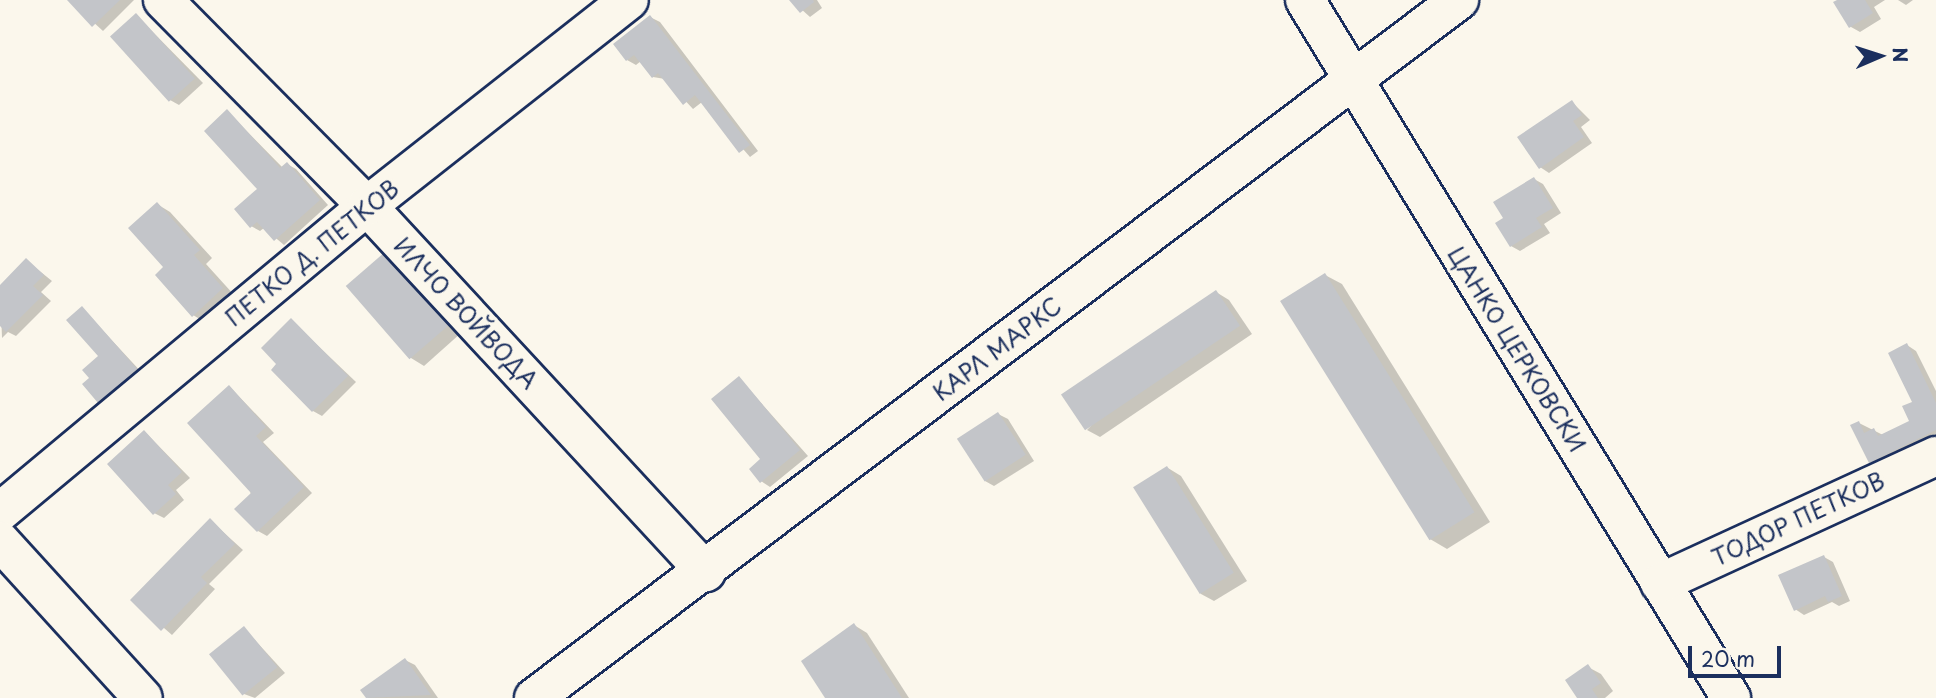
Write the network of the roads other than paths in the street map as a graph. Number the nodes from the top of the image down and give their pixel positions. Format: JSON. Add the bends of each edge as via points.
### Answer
{"nodes":[{"id":1,"x":163,"y":0,"type":"edge"},
{"id":2,"x":629,"y":0,"type":"edge"},
{"id":3,"x":1305,"y":0,"type":"edge"},
{"id":4,"x":1459,"y":0,"type":"edge"},
{"id":5,"x":1351,"y":78,"type":"junction"},
{"id":6,"x":367,"y":206,"type":"junction"},
{"id":7,"x":1936,"y":456,"type":"edge"},
{"id":8,"x":0,"y":512,"type":"edge"},
{"id":9,"x":0,"y":541,"type":"edge"},
{"id":10,"x":706,"y":572,"type":"junction"},
{"id":11,"x":1660,"y":583,"type":"junction"},
{"id":12,"x":143,"y":698,"type":"edge"},
{"id":13,"x":534,"y":698,"type":"edge"},
{"id":14,"x":1731,"y":698,"type":"edge"}],
"edges":[{"from":1,"to":6,"type":"street","name":"ИЛЧО ВОЙВОДА"},
{"from":2,"to":6,"type":"street","name":"ПЕТКО Д. ПЕТКОВ"},
{"from":3,"to":5,"type":"street","name":"ЦАНКО ЦЕРКОВСКИ"},
{"from":4,"to":5,"type":"street","name":"КАРЛ МАРКС"},
{"from":5,"to":10,"type":"street","name":"КАРЛ МАРКС"},
{"from":5,"to":11,"type":"street","name":"ЦАНКО ЦЕРКОВСКИ"},
{"from":6,"to":8,"type":"street","name":"ПЕТКО Д. ПЕТКОВ"},
{"from":6,"to":10,"type":"street","name":"ИЛЧО ВОЙВОДА"},
{"from":7,"to":11,"type":"street","name":"ТОДОР ПЕТКОВ"},
{"from":9,"to":12,"type":"street"},
{"from":10,"to":13,"type":"street","name":"КАРЛ МАРКС"},
{"from":11,"to":14,"type":"street","name":"ЦАНКО ЦЕРКОВСКИ"}]}
